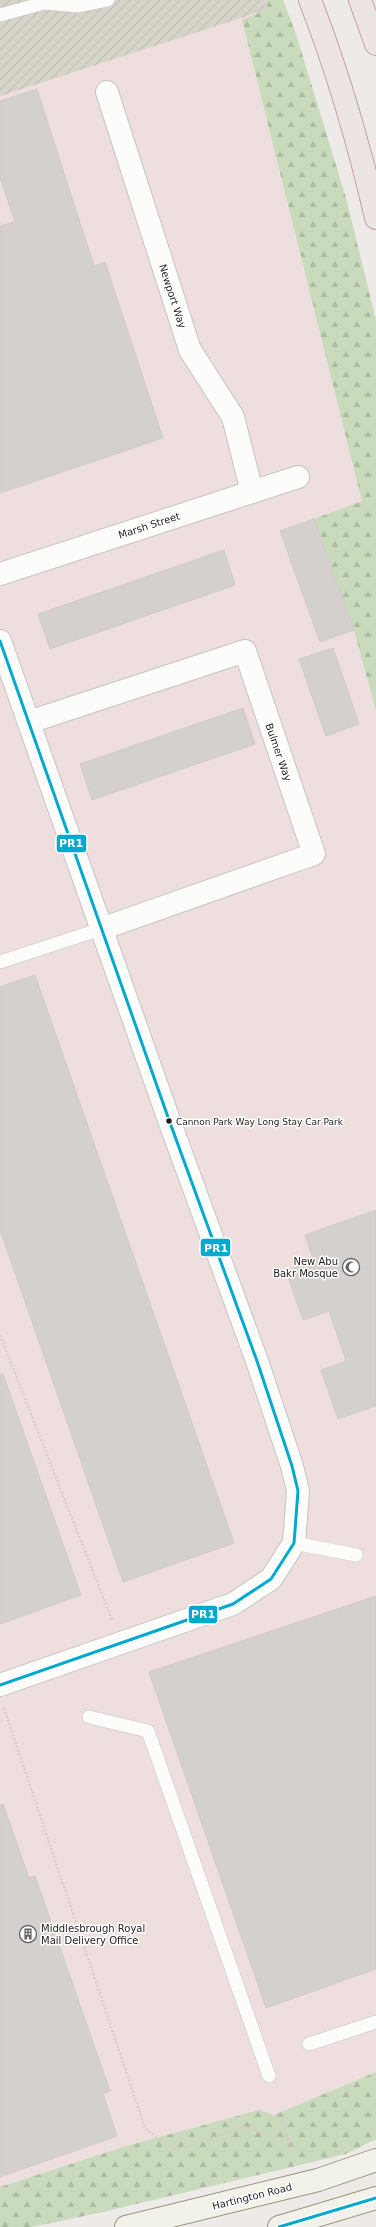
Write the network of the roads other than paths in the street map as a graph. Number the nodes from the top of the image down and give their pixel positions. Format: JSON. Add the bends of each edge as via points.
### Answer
{"nodes":[{"id":1,"x":108,"y":0,"type":"edge"},
{"id":2,"x":310,"y":0,"type":"edge"},
{"id":3,"x":360,"y":0,"type":"edge"},
{"id":4,"x":0,"y":15,"type":"edge"},
{"id":5,"x":376,"y":44,"type":"edge"},
{"id":6,"x":106,"y":92,"type":"dead end"},
{"id":7,"x":376,"y":218,"type":"edge"},
{"id":8,"x":298,"y":477,"type":"dead end"},
{"id":9,"x":252,"y":492,"type":"junction"},
{"id":10,"x":0,"y":574,"type":"edge"},
{"id":11,"x":0,"y":641,"type":"edge"},
{"id":12,"x":30,"y":722,"type":"junction"},
{"id":13,"x":101,"y":929,"type":"junction"},
{"id":14,"x":0,"y":962,"type":"edge"},
{"id":15,"x":294,"y":1543,"type":"junction"},
{"id":16,"x":356,"y":1555,"type":"dead end"},
{"id":17,"x":1,"y":1694,"type":"edge"},
{"id":18,"x":90,"y":1717,"type":"dead end"},
{"id":19,"x":376,"y":2022,"type":"edge"},
{"id":20,"x":310,"y":2044,"type":"dead end"},
{"id":21,"x":269,"y":2076,"type":"dead end"},
{"id":22,"x":376,"y":2160,"type":"edge"},
{"id":23,"x":376,"y":2198,"type":"edge"},
{"id":24,"x":126,"y":2227,"type":"edge"},
{"id":25,"x":279,"y":2227,"type":"edge"}],
"edges":[{"from":1,"to":4,"type":"lane","via":[[78,6],[44,3]]},
{"from":2,"to":7,"type":"highway","via":[[332,57],[360,149]]},
{"from":3,"to":5,"type":"highway"},
{"from":6,"to":9,"type":"street","name":"Newport Way","via":[[190,350],[233,417]]},
{"from":8,"to":9,"type":"street","name":"Marsh Street"},
{"from":9,"to":10,"type":"street","name":"Marsh Street"},
{"from":11,"to":12,"type":"street"},
{"from":12,"to":13,"type":"street"},
{"from":12,"to":13,"type":"street","name":"Bulmer Way","via":[[245,651],[314,854]]},
{"from":13,"to":14,"type":"lane"},
{"from":13,"to":15,"type":"street","via":[[257,1361],[292,1466],[298,1491]]},
{"from":15,"to":16,"type":"lane"},
{"from":15,"to":17,"type":"street","via":[[271,1579],[233,1604],[121,1643]]},
{"from":18,"to":21,"type":"lane","via":[[148,1731]]},
{"from":19,"to":20,"type":"lane"},
{"from":22,"to":24,"type":"main road","name":"Hartington Road","via":[[318,2180]]},
{"from":23,"to":25,"type":"main road"}]}
